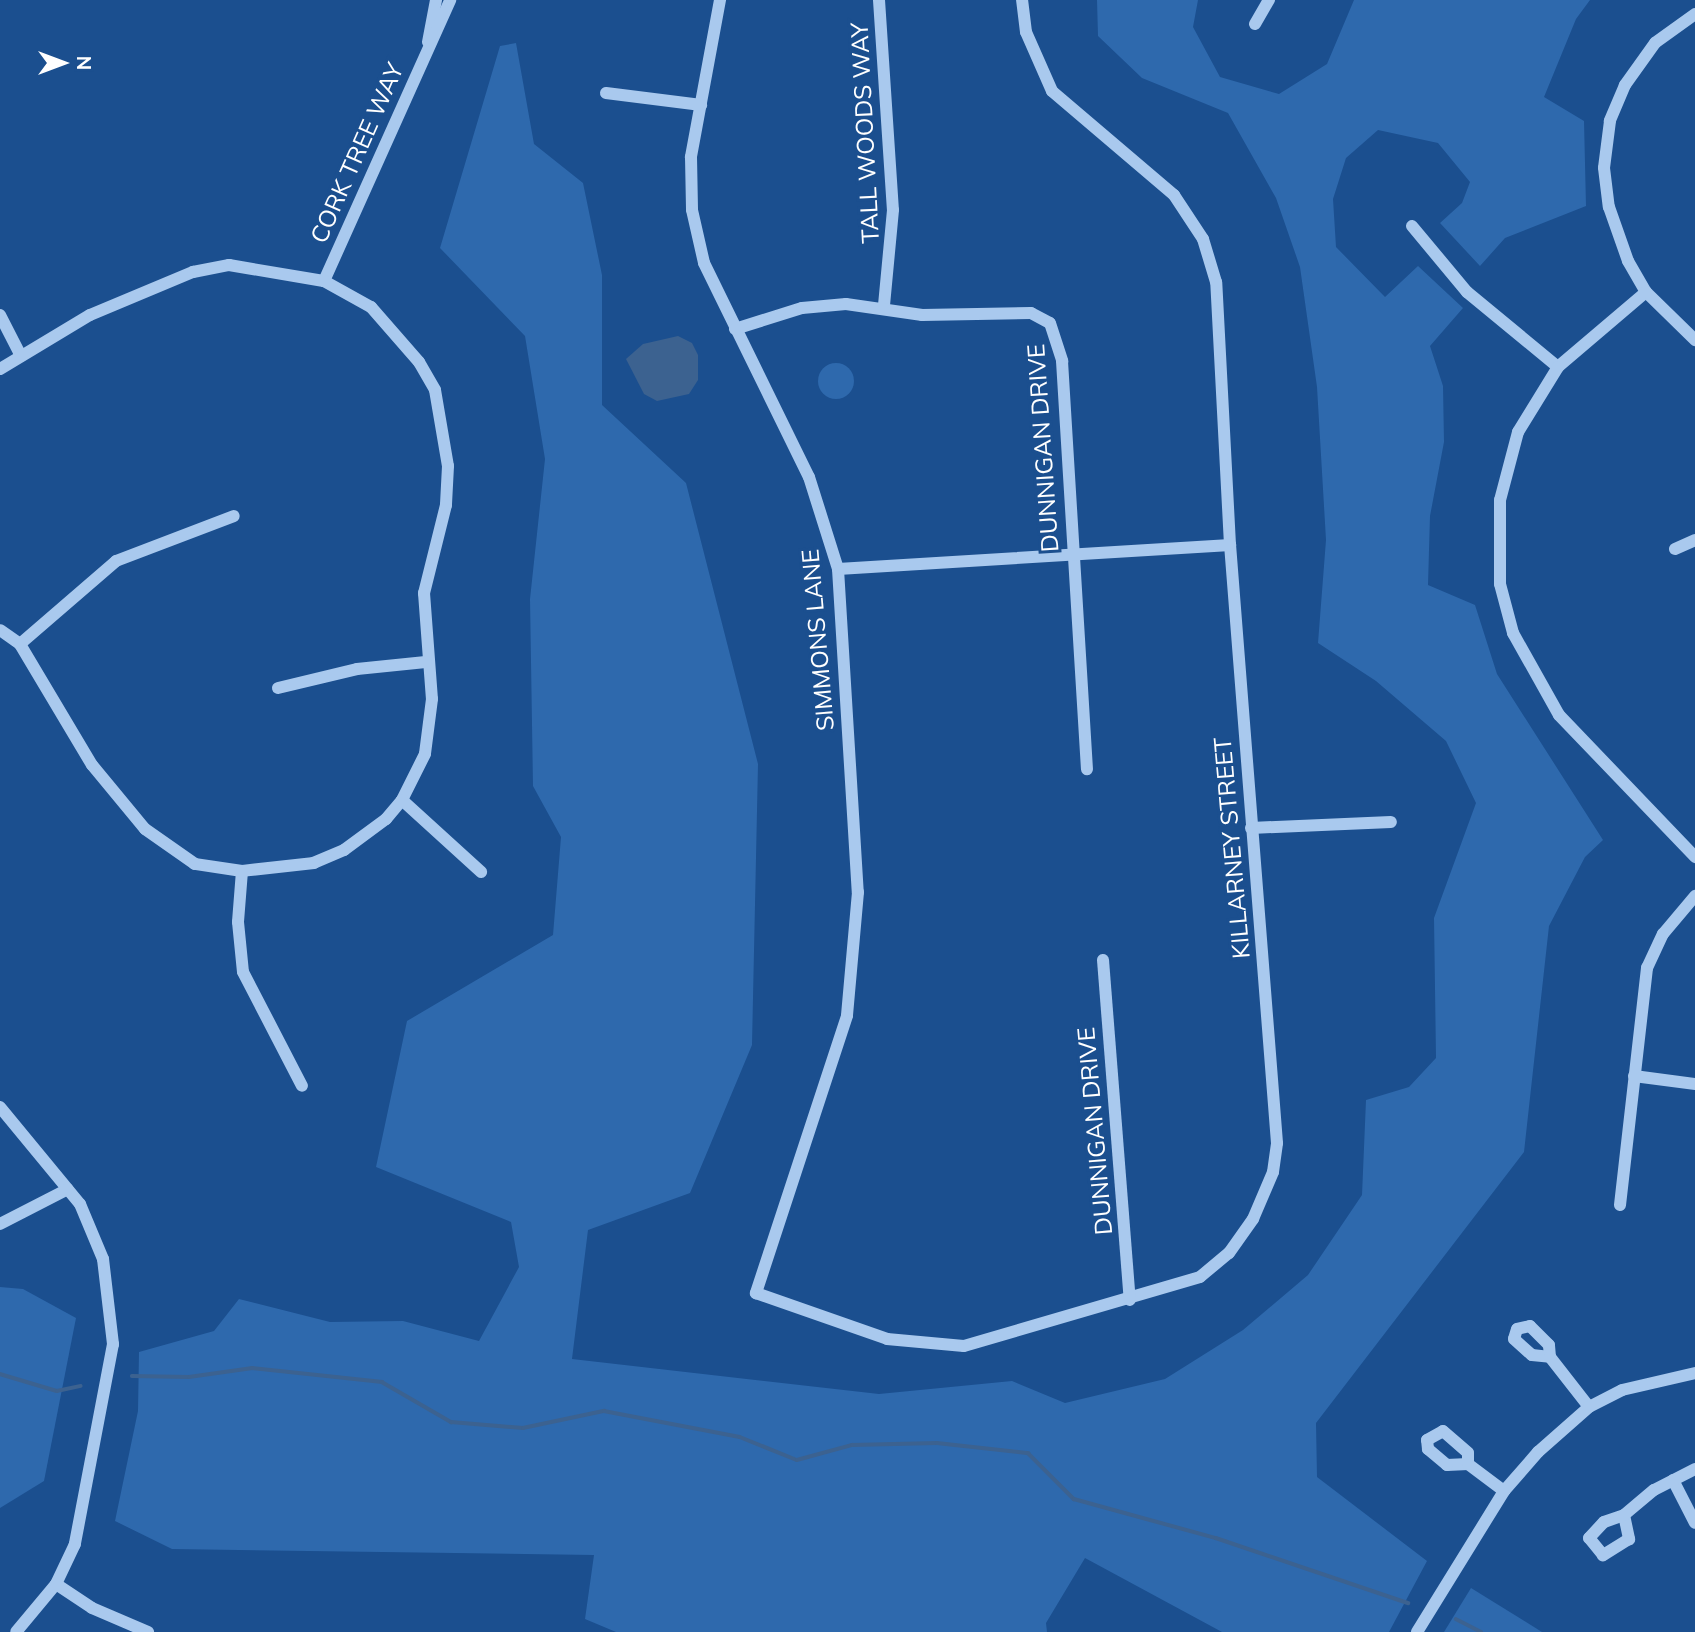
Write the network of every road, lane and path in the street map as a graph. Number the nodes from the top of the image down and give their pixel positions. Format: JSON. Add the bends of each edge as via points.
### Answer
{"nodes":[{"id":1,"x":436,"y":0,"type":"edge"},
{"id":2,"x":450,"y":0,"type":"edge"},
{"id":3,"x":720,"y":0,"type":"edge"},
{"id":4,"x":879,"y":0,"type":"edge"},
{"id":5,"x":1022,"y":0,"type":"edge"},
{"id":6,"x":1269,"y":0,"type":"edge"},
{"id":7,"x":1695,"y":14,"type":"edge"},
{"id":8,"x":1255,"y":24,"type":"dead end"},
{"id":9,"x":428,"y":42,"type":"junction"},
{"id":10,"x":606,"y":93,"type":"dead end"},
{"id":11,"x":701,"y":105,"type":"junction"},
{"id":12,"x":1412,"y":226,"type":"dead end"},
{"id":13,"x":324,"y":281,"type":"junction"},
{"id":14,"x":1646,"y":292,"type":"junction"},
{"id":15,"x":884,"y":306,"type":"junction"},
{"id":16,"x":0,"y":315,"type":"edge"},
{"id":17,"x":735,"y":329,"type":"junction"},
{"id":18,"x":1695,"y":340,"type":"edge"},
{"id":19,"x":21,"y":356,"type":"junction"},
{"id":20,"x":1558,"y":367,"type":"junction"},
{"id":21,"x":0,"y":369,"type":"edge"},
{"id":22,"x":234,"y":516,"type":"dead end"},
{"id":23,"x":1695,"y":540,"type":"edge"},
{"id":24,"x":1230,"y":545,"type":"junction"},
{"id":25,"x":1675,"y":549,"type":"dead end"},
{"id":26,"x":1072,"y":554,"type":"junction"},
{"id":27,"x":838,"y":569,"type":"junction"},
{"id":28,"x":0,"y":630,"type":"edge"},
{"id":29,"x":20,"y":644,"type":"junction"},
{"id":30,"x":426,"y":662,"type":"junction"},
{"id":31,"x":278,"y":688,"type":"dead end"},
{"id":32,"x":1087,"y":769,"type":"dead end"},
{"id":33,"x":402,"y":800,"type":"junction"},
{"id":34,"x":1391,"y":822,"type":"dead end"},
{"id":35,"x":1251,"y":828,"type":"junction"},
{"id":36,"x":1695,"y":857,"type":"edge"},
{"id":37,"x":242,"y":871,"type":"junction"},
{"id":38,"x":481,"y":872,"type":"dead end"},
{"id":39,"x":1695,"y":896,"type":"edge"},
{"id":40,"x":1103,"y":960,"type":"dead end"},
{"id":41,"x":1633,"y":1076,"type":"junction"},
{"id":42,"x":1695,"y":1084,"type":"edge"},
{"id":43,"x":302,"y":1086,"type":"dead end"},
{"id":44,"x":0,"y":1107,"type":"edge"},
{"id":45,"x":68,"y":1189,"type":"junction"},
{"id":46,"x":1620,"y":1205,"type":"dead end"},
{"id":47,"x":0,"y":1224,"type":"edge"},
{"id":48,"x":756,"y":1293,"type":"joint"},
{"id":49,"x":1130,"y":1300,"type":"junction"},
{"id":50,"x":1550,"y":1357,"type":"dead end"},
{"id":51,"x":1695,"y":1373,"type":"edge"},
{"id":52,"x":1589,"y":1407,"type":"junction"},
{"id":53,"x":1468,"y":1464,"type":"dead end"},
{"id":54,"x":1695,"y":1469,"type":"edge"},
{"id":55,"x":1673,"y":1480,"type":"junction"},
{"id":56,"x":1504,"y":1491,"type":"junction"},
{"id":57,"x":1624,"y":1515,"type":"dead end"},
{"id":58,"x":1695,"y":1522,"type":"edge"},
{"id":59,"x":56,"y":1584,"type":"junction"},
{"id":60,"x":16,"y":1632,"type":"edge"},
{"id":61,"x":148,"y":1632,"type":"edge"},
{"id":62,"x":1417,"y":1632,"type":"edge"}],
"edges":[{"from":1,"to":9,"type":"street","name":"CORK TREE WAY"},
{"from":2,"to":9,"type":"street","name":"CORK TREE WAY"},
{"from":3,"to":11,"type":"street","name":"SIMMONS LANE"},
{"from":4,"to":15,"type":"street","name":"TALL WOODS WAY","via":[[893,210]]},
{"from":5,"to":24,"type":"street","name":"KILLARNEY STREET","via":[[1026,32],[1052,91],[1162,182],[1203,239],[1220,309]]},
{"from":6,"to":8,"type":"street"},
{"from":7,"to":14,"type":"street","via":[[1645,54],[1616,105],[1608,134],[1609,207]]},
{"from":9,"to":13,"type":"street","name":"CORK TREE WAY"},
{"from":10,"to":11,"type":"street"},
{"from":11,"to":17,"type":"street","name":"SIMMONS LANE","via":[[691,157],[692,210],[704,263]]},
{"from":12,"to":20,"type":"street","via":[[1467,292]]},
{"from":13,"to":19,"type":"street","via":[[229,265],[193,272],[90,315]]},
{"from":13,"to":30,"type":"street","via":[[371,307],[391,327],[435,390],[448,466],[446,505],[424,593]]},
{"from":14,"to":18,"type":"street"},
{"from":14,"to":20,"type":"street"},
{"from":15,"to":17,"type":"street","name":"DUNNIGAN DRIVE","via":[[802,308]]},
{"from":15,"to":26,"type":"street","name":"DUNNIGAN DRIVE","via":[[922,314],[1031,313],[1050,323],[1062,361]]},
{"from":16,"to":19,"type":"street"},
{"from":17,"to":27,"type":"street","name":"SIMMONS LANE","via":[[809,477]]},
{"from":19,"to":21,"type":"street"},
{"from":20,"to":36,"type":"street","via":[[1510,453],[1498,531],[1503,602],[1525,659],[1572,732]]},
{"from":22,"to":29,"type":"street","via":[[116,561]]},
{"from":23,"to":25,"type":"street"},
{"from":24,"to":26,"type":"street"},
{"from":24,"to":35,"type":"street","name":"KILLARNEY STREET"},
{"from":26,"to":27,"type":"street"},
{"from":26,"to":32,"type":"street","name":"DUNNIGAN DRIVE"},
{"from":27,"to":48,"type":"street","name":"SIMMONS LANE","via":[[859,934],[847,1016]]},
{"from":28,"to":29,"type":"street"},
{"from":29,"to":37,"type":"street","via":[[118,803],[195,863]]},
{"from":30,"to":31,"type":"street","via":[[357,669]]},
{"from":30,"to":33,"type":"street","via":[[431,725],[425,754]]},
{"from":33,"to":37,"type":"street","via":[[344,850],[314,863]]},
{"from":33,"to":38,"type":"street"},
{"from":34,"to":35,"type":"street"},
{"from":35,"to":49,"type":"street","name":"KILLARNEY STREET","via":[[1277,1143],[1273,1172],[1253,1219],[1214,1266],[1178,1287]]},
{"from":37,"to":43,"type":"street","via":[[238,922],[243,972]]},
{"from":39,"to":41,"type":"street","via":[[1663,934],[1647,968]]},
{"from":40,"to":49,"type":"street","name":"DUNNIGAN DRIVE"},
{"from":41,"to":42,"type":"street"},
{"from":41,"to":46,"type":"street"},
{"from":44,"to":45,"type":"street"},
{"from":45,"to":47,"type":"street"},
{"from":45,"to":59,"type":"street","via":[[80,1204],[103,1259],[113,1344],[89,1487],[75,1544]]},
{"from":48,"to":49,"type":"street","name":"KILLARNEY STREET","via":[[887,1339],[964,1346]]},
{"from":50,"to":52,"type":"street"},
{"from":51,"to":52,"type":"street","via":[[1622,1390]]},
{"from":52,"to":56,"type":"street"},
{"from":53,"to":56,"type":"street"},
{"from":54,"to":55,"type":"street"},
{"from":55,"to":57,"type":"street"},
{"from":55,"to":58,"type":"street"},
{"from":56,"to":62,"type":"street"},
{"from":59,"to":60,"type":"street"},
{"from":59,"to":61,"type":"street","via":[[92,1608]]}]}
